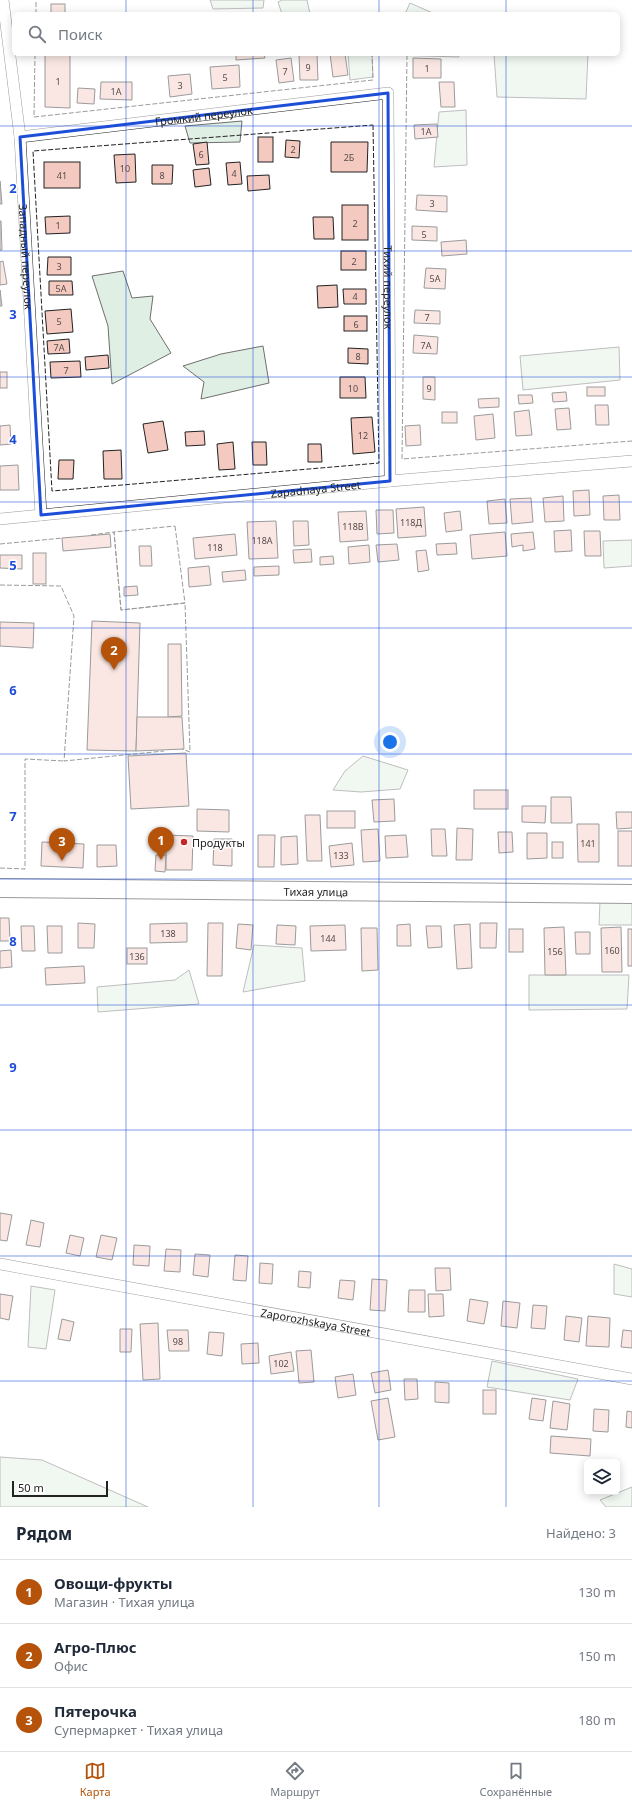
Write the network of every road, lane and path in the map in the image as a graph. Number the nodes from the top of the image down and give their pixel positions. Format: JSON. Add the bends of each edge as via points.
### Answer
{"nodes":[{"id":1,"x":3,"y":0,"type":"edge"},
{"id":2,"x":388,"y":93,"type":"joint"},
{"id":3,"x":20,"y":137,"type":"junction"},
{"id":4,"x":632,"y":461,"type":"edge"},
{"id":5,"x":390,"y":481,"type":"junction"},
{"id":6,"x":40,"y":515,"type":"junction"},
{"id":7,"x":0,"y":519,"type":"edge"},
{"id":8,"x":0,"y":888,"type":"edge"},
{"id":9,"x":632,"y":894,"type":"edge"},
{"id":10,"x":0,"y":1264,"type":"edge"},
{"id":11,"x":632,"y":1379,"type":"edge"}],
"edges":[{"from":1,"to":3,"type":"street","name":"Западный переулок"},
{"from":2,"to":3,"type":"street","name":"Громкий переулок"},
{"from":2,"to":5,"type":"street","name":"Тихий переулок"},
{"from":3,"to":6,"type":"street","name":"Западный переулок"},
{"from":4,"to":5,"type":"street","name":"Zapadnaya Street"},
{"from":5,"to":6,"type":"street","name":"Zapadnaya Street"},
{"from":6,"to":7,"type":"street","name":"Zapadnaya Street"},
{"from":8,"to":9,"type":"main road","name":"Тихая улица"},
{"from":10,"to":11,"type":"street","name":"Zaporozhskaya Street"}]}
